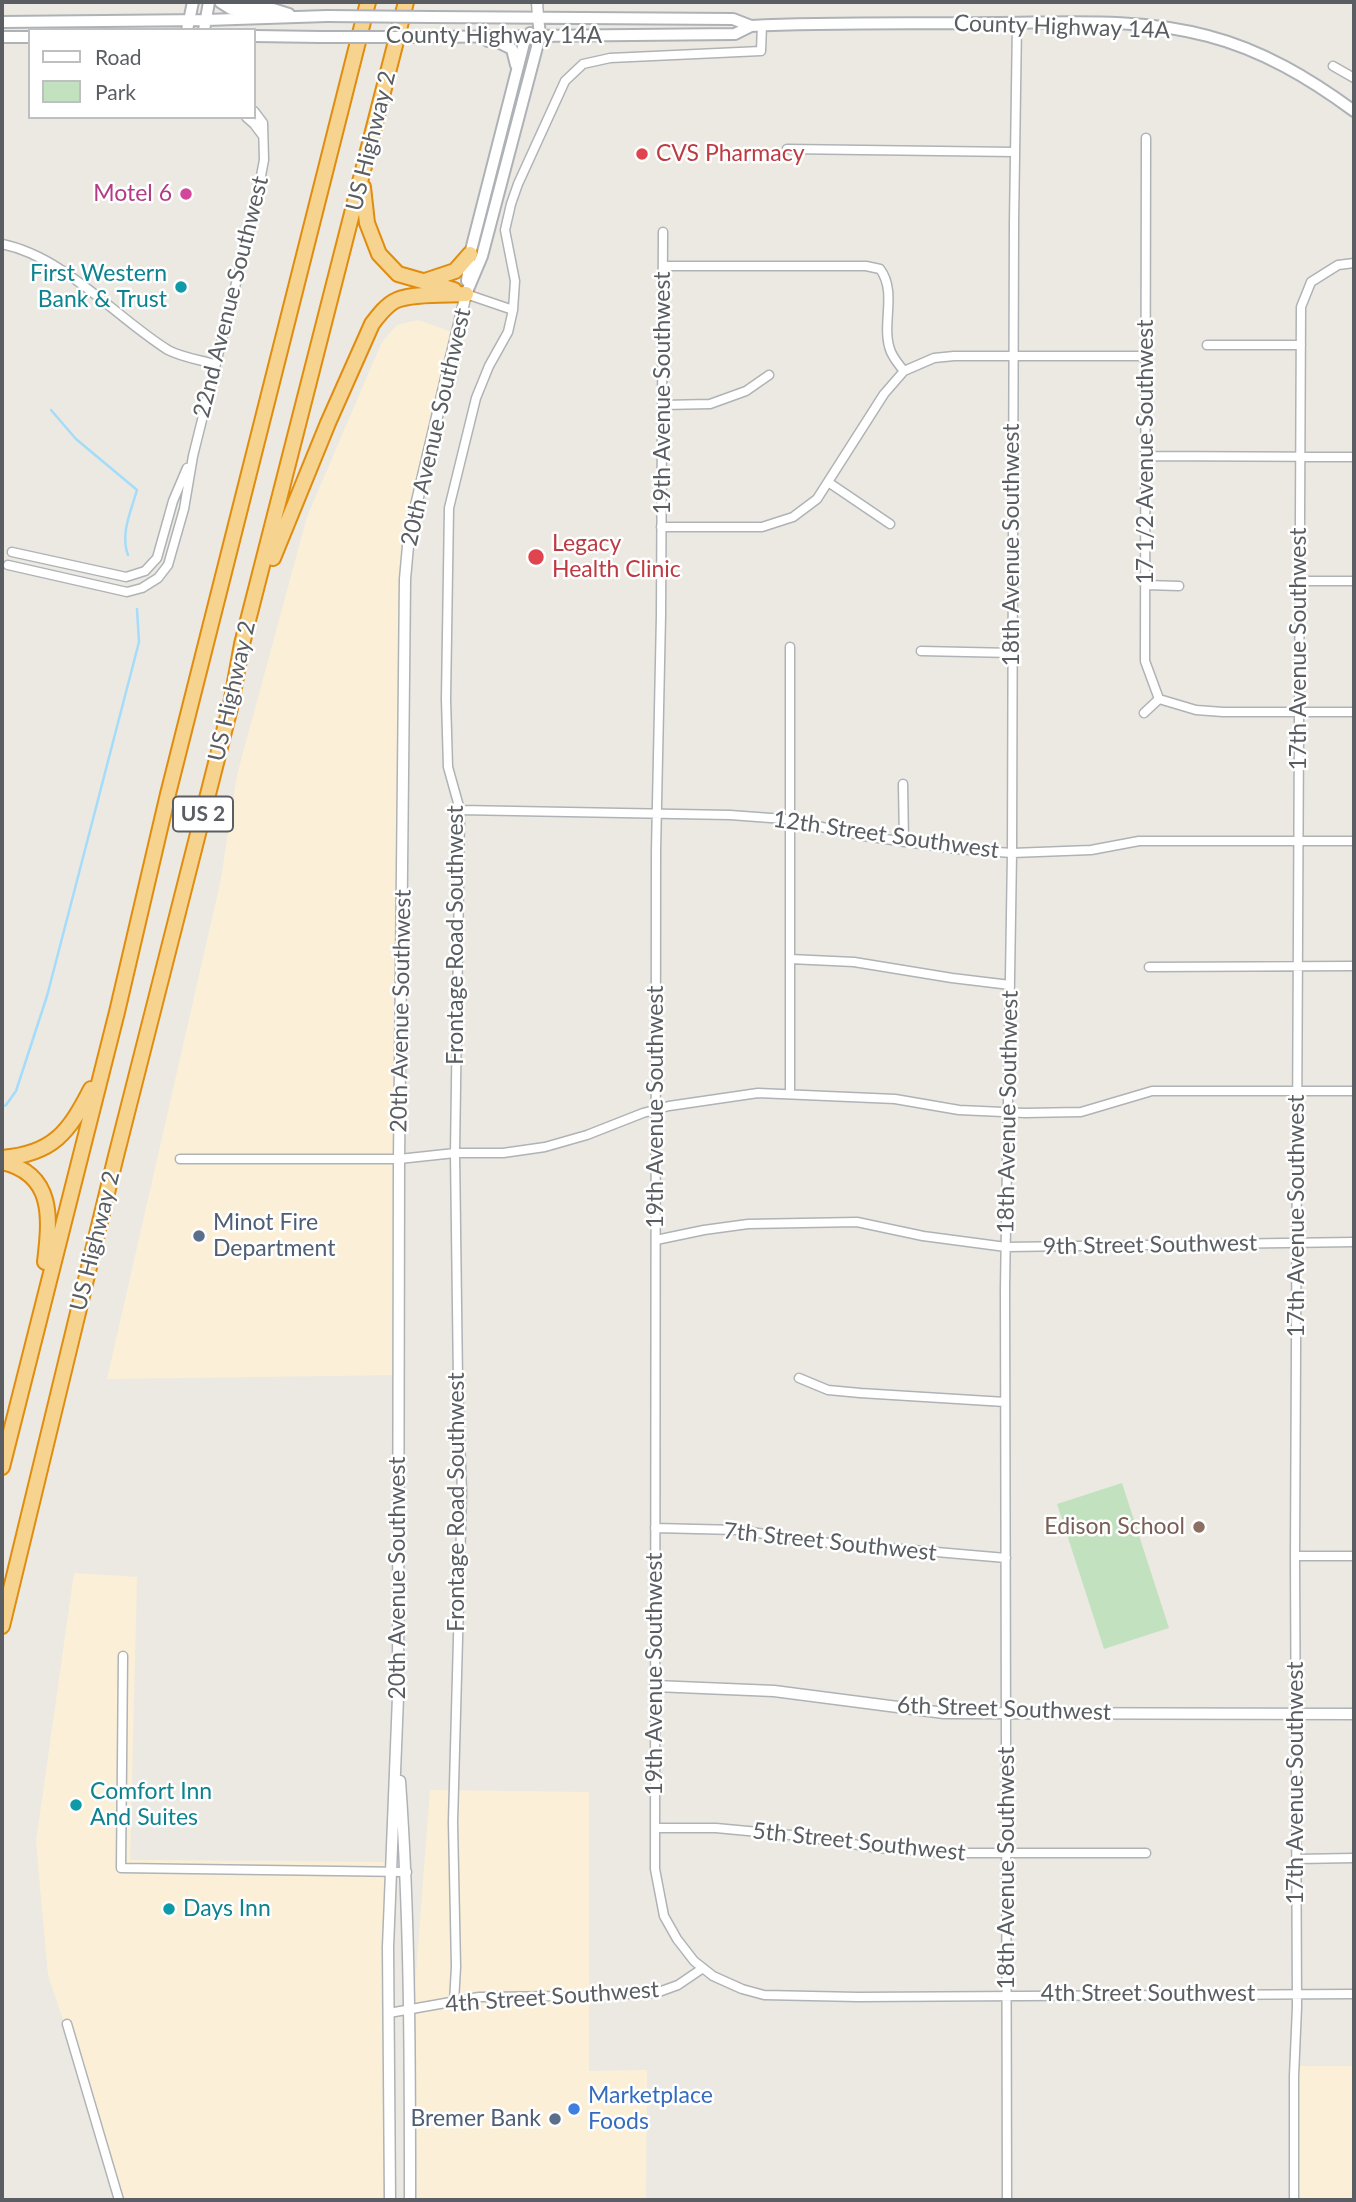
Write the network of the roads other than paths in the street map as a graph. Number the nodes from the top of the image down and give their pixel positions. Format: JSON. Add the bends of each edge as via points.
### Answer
{"nodes":[{"id":1,"x":193,"y":2,"type":"edge"},
{"id":2,"x":209,"y":2,"type":"edge"},
{"id":3,"x":220,"y":2,"type":"edge"},
{"id":4,"x":365,"y":2,"type":"edge"},
{"id":5,"x":406,"y":2,"type":"edge"},
{"id":6,"x":537,"y":2,"type":"edge"},
{"id":7,"x":299,"y":17,"type":"junction"},
{"id":8,"x":538,"y":17,"type":"junction"},
{"id":9,"x":2,"y":22,"type":"edge"},
{"id":10,"x":1017,"y":23,"type":"junction"},
{"id":11,"x":187,"y":25,"type":"edge"},
{"id":12,"x":205,"y":25,"type":"edge"},
{"id":13,"x":756,"y":25,"type":"junction"},
{"id":14,"x":535,"y":35,"type":"junction"},
{"id":15,"x":256,"y":36,"type":"edge"},
{"id":16,"x":457,"y":36,"type":"junction"},
{"id":17,"x":2,"y":37,"type":"edge"},
{"id":18,"x":28,"y":37,"type":"edge"},
{"id":19,"x":1333,"y":66,"type":"dead end"},
{"id":20,"x":517,"y":74,"type":"junction"},
{"id":21,"x":1354,"y":79,"type":"edge"},
{"id":22,"x":1354,"y":111,"type":"edge"},
{"id":23,"x":256,"y":114,"type":"edge"},
{"id":24,"x":248,"y":119,"type":"edge"},
{"id":25,"x":265,"y":138,"type":"junction"},
{"id":26,"x":1146,"y":138,"type":"dead end"},
{"id":27,"x":787,"y":149,"type":"dead end"},
{"id":28,"x":1015,"y":152,"type":"junction"},
{"id":29,"x":362,"y":179,"type":"junction"},
{"id":30,"x":663,"y":232,"type":"dead end"},
{"id":31,"x":2,"y":244,"type":"edge"},
{"id":32,"x":470,"y":254,"type":"junction"},
{"id":33,"x":1354,"y":263,"type":"edge"},
{"id":34,"x":664,"y":266,"type":"junction"},
{"id":35,"x":425,"y":281,"type":"junction"},
{"id":36,"x":466,"y":294,"type":"junction"},
{"id":37,"x":513,"y":310,"type":"junction"},
{"id":38,"x":1207,"y":345,"type":"dead end"},
{"id":39,"x":1301,"y":345,"type":"junction"},
{"id":40,"x":1013,"y":356,"type":"junction"},
{"id":41,"x":1146,"y":356,"type":"junction"},
{"id":42,"x":214,"y":364,"type":"junction"},
{"id":43,"x":904,"y":371,"type":"junction"},
{"id":44,"x":769,"y":375,"type":"dead end"},
{"id":45,"x":663,"y":405,"type":"junction"},
{"id":46,"x":192,"y":456,"type":"junction"},
{"id":47,"x":1145,"y":456,"type":"junction"},
{"id":48,"x":1299,"y":457,"type":"junction"},
{"id":49,"x":1354,"y":457,"type":"edge"},
{"id":50,"x":828,"y":482,"type":"junction"},
{"id":51,"x":890,"y":524,"type":"dead end"},
{"id":52,"x":662,"y":527,"type":"junction"},
{"id":53,"x":12,"y":552,"type":"dead end"},
{"id":54,"x":8,"y":565,"type":"dead end"},
{"id":55,"x":1354,"y":580,"type":"edge"},
{"id":56,"x":1298,"y":581,"type":"junction"},
{"id":57,"x":1146,"y":585,"type":"junction"},
{"id":58,"x":1179,"y":586,"type":"dead end"},
{"id":59,"x":242,"y":644,"type":"junction"},
{"id":60,"x":790,"y":647,"type":"dead end"},
{"id":61,"x":922,"y":651,"type":"dead end"},
{"id":62,"x":1012,"y":653,"type":"junction"},
{"id":63,"x":1159,"y":699,"type":"junction"},
{"id":64,"x":1299,"y":712,"type":"junction"},
{"id":65,"x":1354,"y":712,"type":"edge"},
{"id":66,"x":1144,"y":713,"type":"dead end"},
{"id":67,"x":903,"y":784,"type":"dead end"},
{"id":68,"x":460,"y":810,"type":"junction"},
{"id":69,"x":657,"y":813,"type":"junction"},
{"id":70,"x":790,"y":820,"type":"junction"},
{"id":71,"x":1298,"y":841,"type":"junction"},
{"id":72,"x":1354,"y":841,"type":"edge"},
{"id":73,"x":904,"y":842,"type":"junction"},
{"id":74,"x":1012,"y":853,"type":"junction"},
{"id":75,"x":790,"y":959,"type":"junction"},
{"id":76,"x":1298,"y":965,"type":"junction"},
{"id":77,"x":1354,"y":965,"type":"edge"},
{"id":78,"x":1149,"y":967,"type":"dead end"},
{"id":79,"x":1010,"y":985,"type":"junction"},
{"id":80,"x":104,"y":1063,"type":"junction"},
{"id":81,"x":1298,"y":1091,"type":"junction"},
{"id":82,"x":1354,"y":1091,"type":"edge"},
{"id":83,"x":790,"y":1094,"type":"junction"},
{"id":84,"x":656,"y":1110,"type":"junction"},
{"id":85,"x":1008,"y":1113,"type":"junction"},
{"id":86,"x":455,"y":1153,"type":"junction"},
{"id":87,"x":180,"y":1159,"type":"dead end"},
{"id":88,"x":399,"y":1159,"type":"junction"},
{"id":89,"x":2,"y":1160,"type":"edge"},
{"id":90,"x":656,"y":1240,"type":"junction"},
{"id":91,"x":1354,"y":1242,"type":"edge"},
{"id":92,"x":1297,"y":1243,"type":"junction"},
{"id":93,"x":1006,"y":1247,"type":"junction"},
{"id":94,"x":37,"y":1326,"type":"junction"},
{"id":95,"x":799,"y":1378,"type":"dead end"},
{"id":96,"x":1006,"y":1402,"type":"junction"},
{"id":97,"x":2,"y":1467,"type":"edge"},
{"id":98,"x":655,"y":1528,"type":"junction"},
{"id":99,"x":1294,"y":1556,"type":"junction"},
{"id":100,"x":1354,"y":1556,"type":"edge"},
{"id":101,"x":1006,"y":1558,"type":"junction"},
{"id":102,"x":2,"y":1626,"type":"edge"},
{"id":103,"x":123,"y":1656,"type":"dead end"},
{"id":104,"x":655,"y":1686,"type":"junction"},
{"id":105,"x":1007,"y":1712,"type":"junction"},
{"id":106,"x":1354,"y":1713,"type":"edge"},
{"id":107,"x":1295,"y":1714,"type":"junction"},
{"id":108,"x":397,"y":1735,"type":"junction"},
{"id":109,"x":656,"y":1828,"type":"junction"},
{"id":110,"x":1146,"y":1853,"type":"dead end"},
{"id":111,"x":1007,"y":1854,"type":"junction"},
{"id":112,"x":1354,"y":1858,"type":"edge"},
{"id":113,"x":1296,"y":1859,"type":"junction"},
{"id":114,"x":391,"y":1872,"type":"junction"},
{"id":115,"x":407,"y":1872,"type":"junction"},
{"id":116,"x":703,"y":1968,"type":"junction"},
{"id":117,"x":1297,"y":1994,"type":"junction"},
{"id":118,"x":1354,"y":1994,"type":"edge"},
{"id":119,"x":1007,"y":1995,"type":"junction"},
{"id":120,"x":454,"y":2002,"type":"junction"},
{"id":121,"x":410,"y":2009,"type":"junction"},
{"id":122,"x":389,"y":2013,"type":"junction"},
{"id":123,"x":67,"y":2024,"type":"dead end"},
{"id":124,"x":120,"y":2200,"type":"edge"},
{"id":125,"x":390,"y":2200,"type":"edge"},
{"id":126,"x":410,"y":2200,"type":"edge"},
{"id":127,"x":1007,"y":2200,"type":"edge"},
{"id":128,"x":1294,"y":2200,"type":"edge"}],
"edges":[{"from":1,"to":11,"type":"main road"},
{"from":2,"to":12,"type":"main road"},
{"from":3,"to":7,"type":"main road","via":[[231,9],[273,9]]},
{"from":4,"to":80,"type":"highway","name":"US Highway 2","number":"US 2"},
{"from":5,"to":29,"type":"highway","name":"US Highway 2","number":"US 2"},
{"from":6,"to":8,"type":"street"},
{"from":7,"to":8,"type":"main road","name":"County Highway 14A","bridge":true},
{"from":7,"to":12,"type":"main road","name":"County Highway 14A"},
{"from":8,"to":13,"type":"main road","name":"County Highway 14A","via":[[733,19]]},
{"from":8,"to":14,"type":"main road","name":"20th Avenue Southwest"},
{"from":9,"to":11,"type":"main road","name":"County Highway 14A"},
{"from":10,"to":13,"type":"main road","name":"County Highway 14A"},
{"from":10,"to":22,"type":"main road","name":"County Highway 14A","via":[[1141,25],[1208,36],[1277,61]]},
{"from":10,"to":28,"type":"street","name":"18th Avenue Southwest"},
{"from":11,"to":12,"type":"main road","name":"County Highway 14A"},
{"from":13,"to":14,"type":"main road","name":"County Highway 14A","via":[[735,34]]},
{"from":13,"to":37,"type":"street","name":"Frontage Road Southwest","via":[[761,51],[610,58],[583,64],[565,81],[510,204],[505,230],[514,281]]},
{"from":14,"to":16,"type":"main road","name":"County Highway 14A"},
{"from":14,"to":20,"type":"main road","name":"20th Avenue Southwest","via":[[524,43]]},
{"from":14,"to":36,"type":"main road","name":"20th Avenue Southwest","via":[[482,256]]},
{"from":15,"to":16,"type":"main road","name":"County Highway 14A","bridge":true},
{"from":16,"to":20,"type":"main road","via":[[498,42],[512,49]]},
{"from":17,"to":18,"type":"main road"},
{"from":19,"to":21,"type":"street"},
{"from":20,"to":32,"type":"main road","name":"20th Avenue Southwest"},
{"from":23,"to":25,"type":"street","name":"22nd Avenue Southwest"},
{"from":24,"to":25,"type":"street"},
{"from":25,"to":42,"type":"street","name":"22nd Avenue Southwest","via":[[255,207]]},
{"from":26,"to":41,"type":"street","name":"17 1/2 Avenue Southwest"},
{"from":27,"to":28,"type":"street"},
{"from":28,"to":40,"type":"street","name":"18th Avenue Southwest"},
{"from":29,"to":35,"type":"highway","via":[[366,223],[379,254],[398,274]]},
{"from":29,"to":59,"type":"highway","name":"US Highway 2","number":"US 2"},
{"from":30,"to":34,"type":"street","name":"19th Avenue Southwest"},
{"from":31,"to":42,"type":"street","via":[[22,248],[56,266],[171,351]]},
{"from":32,"to":35,"type":"highway","via":[[455,271]]},
{"from":32,"to":36,"type":"main road","name":"20th Avenue Southwest"},
{"from":33,"to":39,"type":"street","name":"17th Avenue Southwest","via":[[1338,265],[1311,282],[1301,307]]},
{"from":34,"to":43,"type":"street","via":[[880,269],[888,289],[889,349]]},
{"from":34,"to":45,"type":"street","name":"19th Avenue Southwest"},
{"from":35,"to":36,"type":"highway"},
{"from":36,"to":37,"type":"street"},
{"from":36,"to":59,"type":"highway","via":[[396,300],[372,324],[281,536]]},
{"from":36,"to":88,"type":"street","name":"20th Avenue Southwest","via":[[409,536],[405,579]]},
{"from":37,"to":68,"type":"street","name":"Frontage Road Southwest","via":[[508,332],[475,398],[449,508],[448,767]]},
{"from":38,"to":39,"type":"street"},
{"from":39,"to":48,"type":"street","name":"17th Avenue Southwest"},
{"from":40,"to":41,"type":"street"},
{"from":40,"to":43,"type":"street","via":[[934,358]]},
{"from":40,"to":62,"type":"street","name":"18th Avenue Southwest"},
{"from":41,"to":47,"type":"street","name":"17 1/2 Avenue Southwest"},
{"from":42,"to":46,"type":"street","name":"22nd Avenue Southwest"},
{"from":43,"to":50,"type":"street","via":[[884,394]]},
{"from":44,"to":45,"type":"street","via":[[746,391],[710,404]]},
{"from":45,"to":52,"type":"street","name":"19th Avenue Southwest"},
{"from":46,"to":53,"type":"street","name":"22nd Avenue Southwest","via":[[157,558],[145,571],[126,577]]},
{"from":46,"to":54,"type":"street","name":"22nd Avenue Southwest","via":[[184,509],[168,565],[142,588],[127,592]]},
{"from":47,"to":48,"type":"street"},
{"from":47,"to":57,"type":"street","name":"17 1/2 Avenue Southwest"},
{"from":48,"to":49,"type":"street"},
{"from":48,"to":56,"type":"street","name":"17th Avenue Southwest"},
{"from":50,"to":51,"type":"street"},
{"from":50,"to":52,"type":"street","via":[[817,499],[793,517],[762,527]]},
{"from":52,"to":69,"type":"street","name":"19th Avenue Southwest"},
{"from":55,"to":56,"type":"street"},
{"from":56,"to":64,"type":"street","name":"17th Avenue Southwest"},
{"from":57,"to":58,"type":"street"},
{"from":57,"to":63,"type":"street","name":"17 1/2 Avenue Southwest","via":[[1145,661]]},
{"from":59,"to":102,"type":"highway","name":"US Highway 2","number":"US 2","via":[[231,704],[114,1160]]},
{"from":60,"to":70,"type":"street"},
{"from":61,"to":62,"type":"street"},
{"from":62,"to":74,"type":"street","name":"18th Avenue Southwest"},
{"from":63,"to":64,"type":"street","via":[[1196,710]]},
{"from":63,"to":66,"type":"street"},
{"from":64,"to":65,"type":"street"},
{"from":64,"to":71,"type":"street","name":"17th Avenue Southwest"},
{"from":67,"to":73,"type":"street"},
{"from":68,"to":69,"type":"street","name":"12th Street Southwest"},
{"from":68,"to":86,"type":"street","name":"Frontage Road Southwest"},
{"from":69,"to":70,"type":"street","name":"12th Street Southwest"},
{"from":69,"to":84,"type":"street","name":"19th Avenue Southwest"},
{"from":70,"to":73,"type":"street","name":"12th Street Southwest"},
{"from":70,"to":75,"type":"street"},
{"from":71,"to":72,"type":"street","name":"12th Street Southwest"},
{"from":71,"to":74,"type":"street","name":"12th Street Southwest","via":[[1139,841]]},
{"from":71,"to":76,"type":"street","name":"17th Avenue Southwest"},
{"from":73,"to":74,"type":"street","name":"12th Street Southwest"},
{"from":74,"to":79,"type":"street","name":"18th Avenue Southwest"},
{"from":75,"to":79,"type":"street","via":[[854,962]]},
{"from":75,"to":83,"type":"street"},
{"from":76,"to":77,"type":"street"},
{"from":76,"to":78,"type":"street"},
{"from":76,"to":81,"type":"street","name":"17th Avenue Southwest"},
{"from":79,"to":85,"type":"street","name":"18th Avenue Southwest"},
{"from":80,"to":89,"type":"highway","via":[[59,1140]]},
{"from":80,"to":94,"type":"highway","name":"US Highway 2","number":"US 2"},
{"from":81,"to":82,"type":"street"},
{"from":81,"to":85,"type":"street","via":[[1152,1091],[1081,1112]]},
{"from":81,"to":92,"type":"street","name":"17th Avenue Southwest"},
{"from":83,"to":84,"type":"street","via":[[758,1093]]},
{"from":83,"to":85,"type":"street","via":[[895,1098]]},
{"from":84,"to":86,"type":"street","via":[[545,1147]]},
{"from":84,"to":90,"type":"street","name":"19th Avenue Southwest"},
{"from":85,"to":93,"type":"street","name":"18th Avenue Southwest"},
{"from":86,"to":88,"type":"street"},
{"from":86,"to":120,"type":"street","name":"Frontage Road Southwest","via":[[462,1492],[453,1822]]},
{"from":87,"to":88,"type":"street"},
{"from":88,"to":108,"type":"street","name":"20th Avenue Southwest"},
{"from":89,"to":94,"type":"highway","via":[[35,1179],[46,1200],[49,1216]]},
{"from":90,"to":93,"type":"street","name":"9th Street Southwest","via":[[748,1224],[858,1222]]},
{"from":90,"to":98,"type":"street","name":"19th Avenue Southwest"},
{"from":91,"to":92,"type":"street","name":"9th Street Southwest"},
{"from":92,"to":93,"type":"street","name":"9th Street Southwest"},
{"from":92,"to":99,"type":"street","name":"17th Avenue Southwest"},
{"from":93,"to":96,"type":"street","name":"18th Avenue Southwest"},
{"from":94,"to":97,"type":"highway","name":"US Highway 2","number":"US 2"},
{"from":95,"to":96,"type":"street","via":[[828,1390]]},
{"from":96,"to":101,"type":"street","name":"18th Avenue Southwest"},
{"from":98,"to":101,"type":"street","name":"7th Street Southwest","via":[[737,1530]]},
{"from":98,"to":104,"type":"street","name":"19th Avenue Southwest"},
{"from":99,"to":100,"type":"street"},
{"from":99,"to":107,"type":"street","name":"17th Avenue Southwest"},
{"from":101,"to":105,"type":"street","name":"18th Avenue Southwest"},
{"from":103,"to":114,"type":"street","via":[[121,1868]]},
{"from":104,"to":105,"type":"street","name":"6th Street Southwest","via":[[774,1691],[944,1713]]},
{"from":104,"to":109,"type":"street","name":"19th Avenue Southwest"},
{"from":105,"to":107,"type":"street","name":"6th Street Southwest"},
{"from":105,"to":111,"type":"street","name":"18th Avenue Southwest"},
{"from":106,"to":107,"type":"street","name":"6th Street Southwest"},
{"from":107,"to":113,"type":"street","name":"17th Avenue Southwest"},
{"from":108,"to":114,"type":"street","name":"20th Avenue Southwest"},
{"from":108,"to":115,"type":"street","name":"20th Avenue Southwest"},
{"from":109,"to":111,"type":"street","name":"5th Street Southwest","via":[[716,1828],[878,1848]]},
{"from":109,"to":116,"type":"street","name":"19th Avenue Southwest","via":[[655,1869],[664,1916]]},
{"from":110,"to":111,"type":"street","name":"5th Street Southwest"},
{"from":111,"to":119,"type":"street","name":"18th Avenue Southwest"},
{"from":112,"to":113,"type":"street"},
{"from":113,"to":117,"type":"street","name":"17th Avenue Southwest"},
{"from":114,"to":115,"type":"street"},
{"from":114,"to":122,"type":"street","name":"20th Avenue Southwest"},
{"from":115,"to":121,"type":"street","name":"20th Avenue Southwest"},
{"from":116,"to":119,"type":"street","name":"4th Street Southwest","via":[[764,1995]]},
{"from":116,"to":120,"type":"street","name":"4th Street Southwest","via":[[656,1993],[479,1997]]},
{"from":117,"to":118,"type":"street","name":"4th Street Southwest"},
{"from":117,"to":119,"type":"street","name":"4th Street Southwest"},
{"from":117,"to":128,"type":"street","name":"17th Avenue Southwest"},
{"from":119,"to":127,"type":"street","name":"18th Avenue Southwest"},
{"from":120,"to":121,"type":"street","name":"4th Street Southwest"},
{"from":121,"to":122,"type":"street"},
{"from":121,"to":126,"type":"street","name":"20th Avenue Southwest"},
{"from":122,"to":125,"type":"street","name":"20th Avenue Southwest"},
{"from":123,"to":124,"type":"street"}]}
